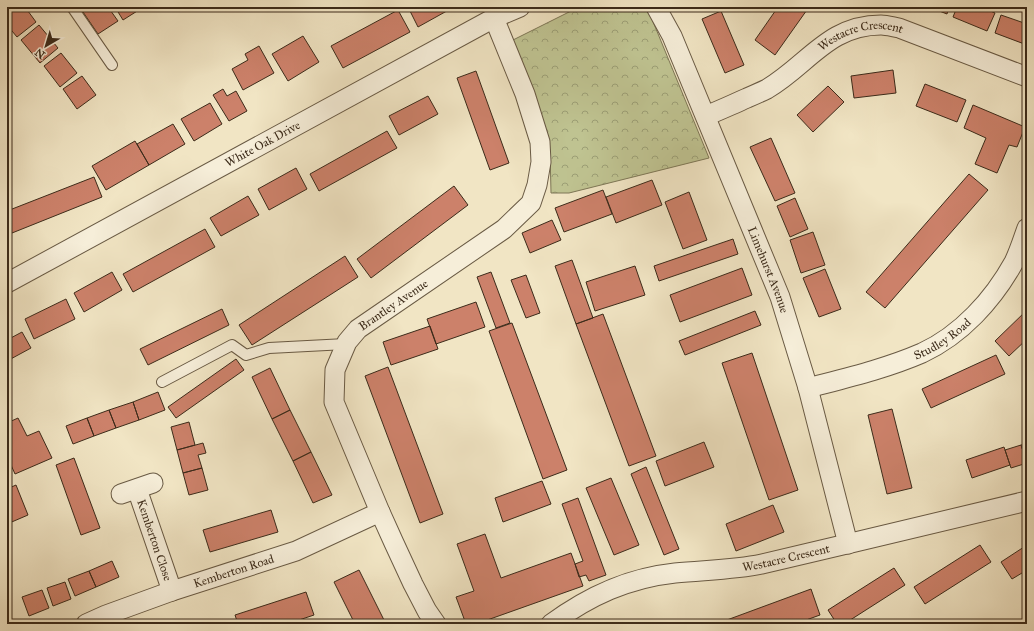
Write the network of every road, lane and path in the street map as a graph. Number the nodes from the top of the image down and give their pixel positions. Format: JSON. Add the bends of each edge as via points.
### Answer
{"nodes":[{"id":1,"x":72,"y":7,"type":"edge"},
{"id":2,"x":520,"y":7,"type":"edge"},
{"id":3,"x":656,"y":7,"type":"edge"},
{"id":4,"x":494,"y":18,"type":"junction"},
{"id":5,"x":112,"y":65,"type":"dead end"},
{"id":6,"x":1027,"y":77,"type":"edge"},
{"id":7,"x":706,"y":116,"type":"junction"},
{"id":8,"x":1027,"y":228,"type":"edge"},
{"id":9,"x":7,"y":283,"type":"edge"},
{"id":10,"x":346,"y":344,"type":"junction"},
{"id":11,"x":162,"y":382,"type":"dead end"},
{"id":12,"x":808,"y":388,"type":"junction"},
{"id":13,"x":137,"y":489,"type":"dead end"},
{"id":14,"x":1027,"y":501,"type":"edge"},
{"id":15,"x":380,"y":512,"type":"junction"},
{"id":16,"x":848,"y":544,"type":"junction"},
{"id":17,"x":172,"y":591,"type":"junction"},
{"id":18,"x":86,"y":624,"type":"edge"},
{"id":19,"x":436,"y":624,"type":"edge"},
{"id":20,"x":551,"y":624,"type":"edge"}],
"edges":[{"from":1,"to":5,"type":"lane"},
{"from":2,"to":4,"type":"street","name":"White Oak Drive"},
{"from":3,"to":7,"type":"street","name":"Limehurst Avenue","via":[[672,36]]},
{"from":4,"to":9,"type":"street","name":"White Oak Drive"},
{"from":4,"to":10,"type":"street","name":"Brantley Avenue","via":[[540,142],[541,162],[531,203],[504,230],[358,329]]},
{"from":6,"to":7,"type":"street","name":"Westacre Crescent","via":[[899,28],[866,26],[850,29],[836,36],[766,89]]},
{"from":7,"to":12,"type":"street","name":"Limehurst Avenue","via":[[780,297]]},
{"from":8,"to":12,"type":"street","name":"Studley Road","via":[[1015,261],[1001,283],[966,323],[945,340],[922,353],[888,366]]},
{"from":10,"to":11,"type":"lane","via":[[268,348],[246,355],[232,345]]},
{"from":10,"to":15,"type":"street","name":"Brantley Avenue","via":[[335,370],[334,402]]},
{"from":12,"to":16,"type":"street","name":"Limehurst Avenue"},
{"from":13,"to":17,"type":"street","name":"Kemberton Close"},
{"from":14,"to":16,"type":"street","name":"Westacre Crescent"},
{"from":15,"to":17,"type":"street","name":"Kemberton Road","via":[[296,550]]},
{"from":15,"to":19,"type":"street","name":"Brantley Avenue","via":[[413,584]]},
{"from":16,"to":20,"type":"street","name":"Westacre Crescent","via":[[761,564],[642,579],[587,600]]},
{"from":17,"to":18,"type":"street","name":"Kemberton Road"}]}
